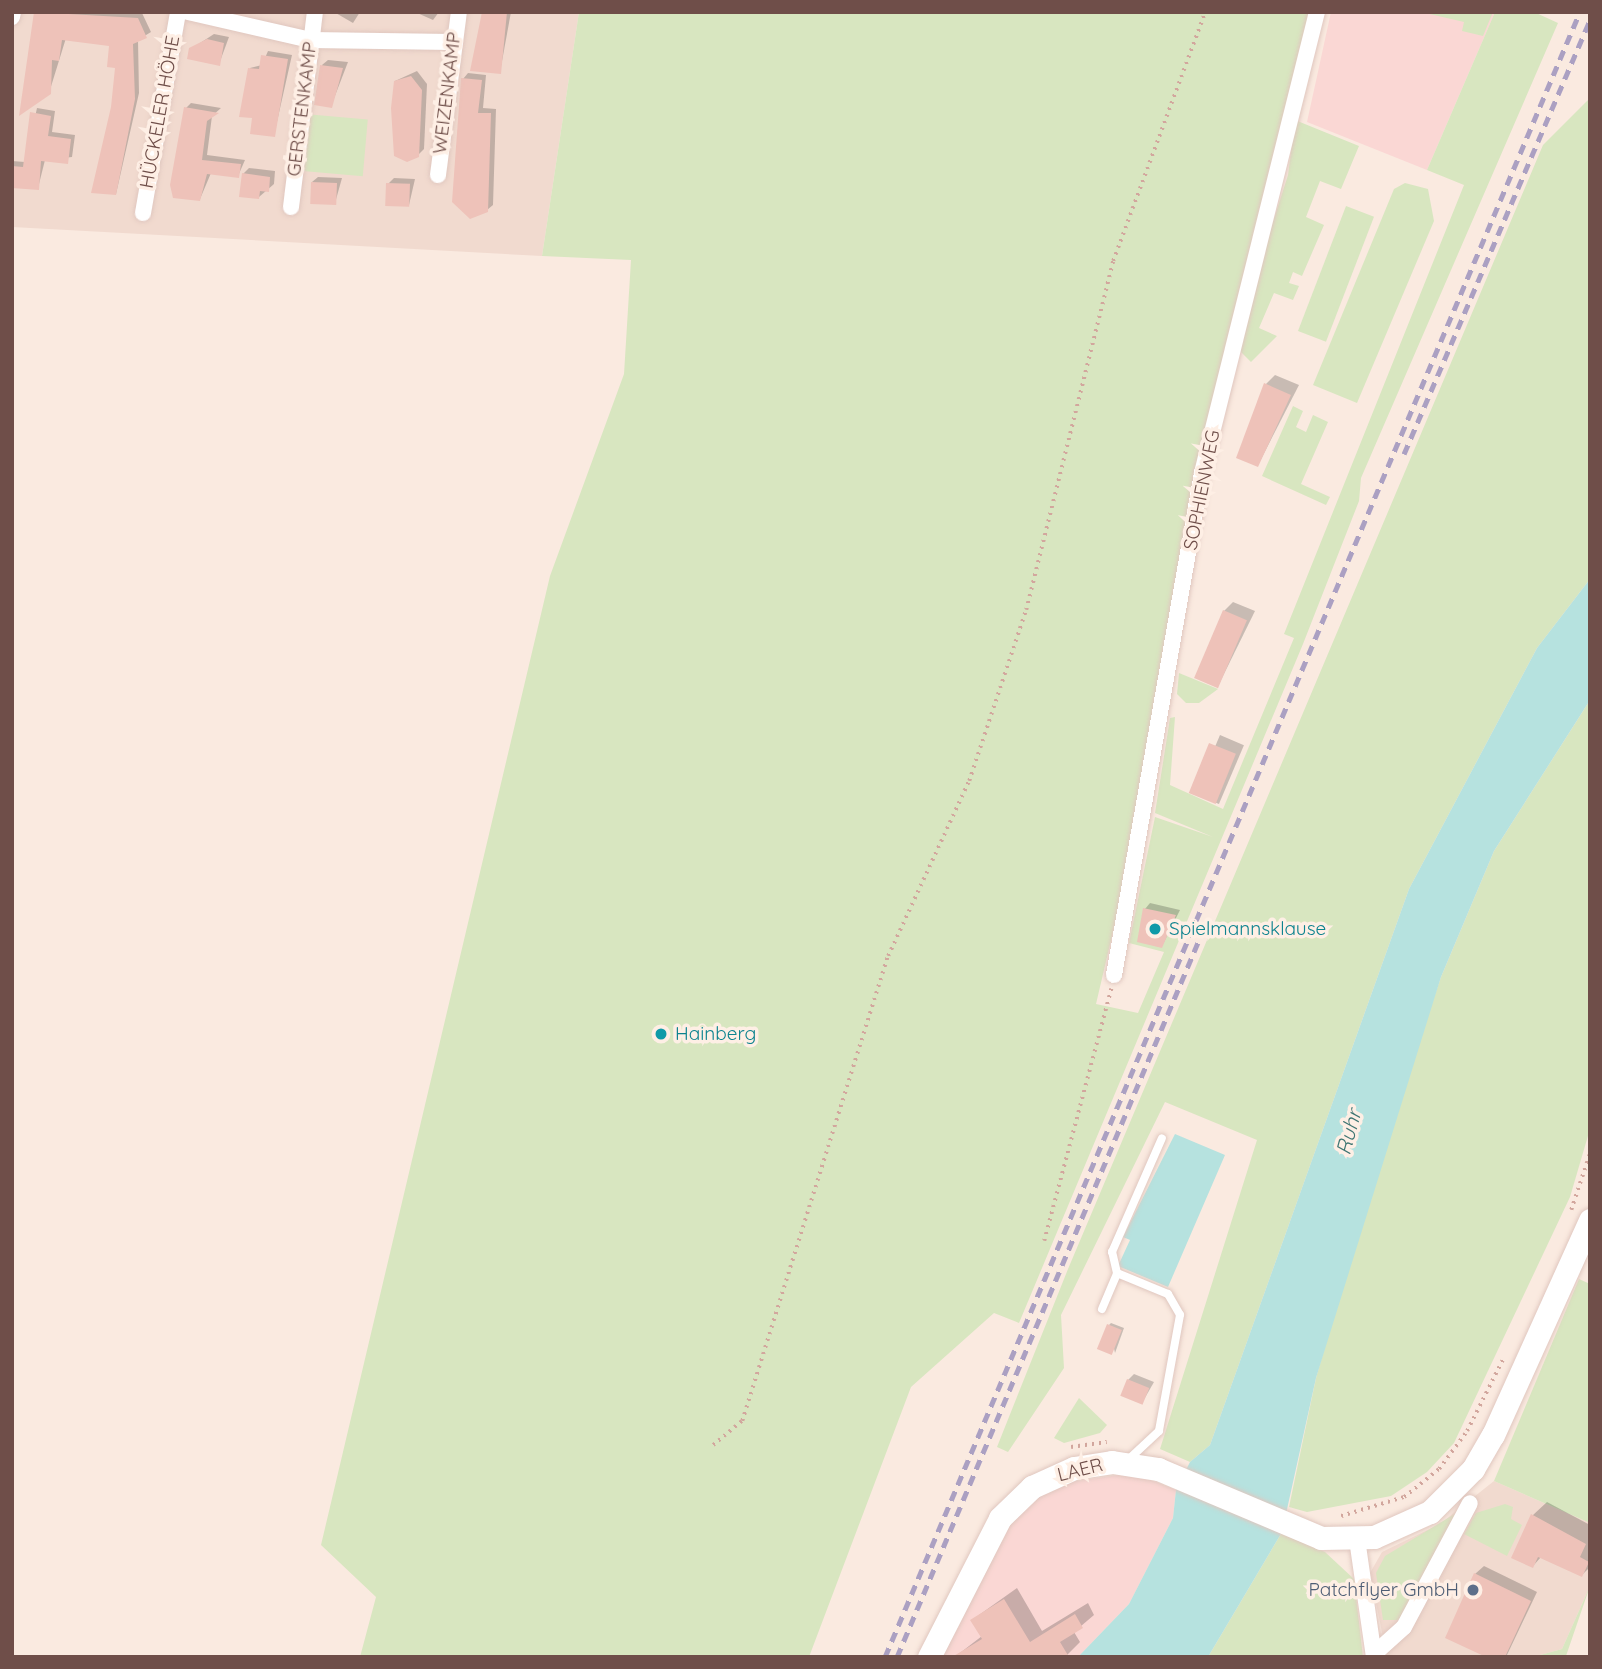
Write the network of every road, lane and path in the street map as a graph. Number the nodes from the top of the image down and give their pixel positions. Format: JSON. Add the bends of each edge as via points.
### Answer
{"nodes":[{"id":1,"x":178,"y":12,"type":"edge"},
{"id":2,"x":188,"y":12,"type":"edge"},
{"id":3,"x":316,"y":12,"type":"edge"},
{"id":4,"x":459,"y":12,"type":"edge"},
{"id":5,"x":1205,"y":12,"type":"edge"},
{"id":6,"x":1317,"y":12,"type":"edge"},
{"id":7,"x":310,"y":40,"type":"junction"},
{"id":8,"x":452,"y":42,"type":"junction"},
{"id":9,"x":438,"y":175,"type":"dead end"},
{"id":10,"x":291,"y":206,"type":"dead end"},
{"id":11,"x":143,"y":213,"type":"dead end"},
{"id":12,"x":1114,"y":975,"type":"joint"},
{"id":13,"x":1163,"y":1139,"type":"dead end"},
{"id":14,"x":1590,"y":1153,"type":"edge"},
{"id":15,"x":1578,"y":1220,"type":"edge"},
{"id":16,"x":1044,"y":1241,"type":"dead end"},
{"id":17,"x":1117,"y":1273,"type":"junction"},
{"id":18,"x":1102,"y":1308,"type":"dead end"},
{"id":19,"x":1506,"y":1354,"type":"dead end"},
{"id":20,"x":713,"y":1445,"type":"dead end"},
{"id":21,"x":1123,"y":1462,"type":"junction"},
{"id":22,"x":1470,"y":1503,"type":"dead end"},
{"id":23,"x":1334,"y":1517,"type":"dead end"},
{"id":24,"x":1357,"y":1539,"type":"junction"},
{"id":25,"x":1374,"y":1655,"type":"edge"},
{"id":26,"x":929,"y":1657,"type":"edge"}],
"edges":[{"from":1,"to":11,"type":"street","name":"HÜCKELER HÖHE"},
{"from":2,"to":7,"type":"street","name":"HÜCKELER HÖHE"},
{"from":3,"to":7,"type":"street","name":"GERSTENKAMP"},
{"from":4,"to":8,"type":"street","name":"WEIZENKAMP"},
{"from":5,"to":20,"type":"path","via":[[1113,261],[1026,610],[969,781],[888,956],[742,1421]]},
{"from":6,"to":12,"type":"street","name":"SOPHIENWEG","via":[[1202,473]]},
{"from":7,"to":8,"type":"street","name":"HÜCKELER HÖHE"},
{"from":7,"to":10,"type":"street","name":"GERSTENKAMP"},
{"from":8,"to":9,"type":"street","name":"WEIZENKAMP"},
{"from":12,"to":16,"type":"path"},
{"from":13,"to":17,"type":"lane","via":[[1112,1252]]},
{"from":14,"to":15,"type":"path"},
{"from":15,"to":24,"type":"main road","name":"LAER","via":[[1473,1469],[1446,1499],[1408,1526]]},
{"from":17,"to":18,"type":"lane"},
{"from":17,"to":21,"type":"lane","via":[[1168,1294],[1180,1315],[1159,1431]]},
{"from":19,"to":23,"type":"path","via":[[1467,1431],[1439,1469],[1404,1497]]},
{"from":21,"to":24,"type":"main road","name":"LAER","via":[[1168,1473],[1287,1527],[1321,1538]]},
{"from":21,"to":26,"type":"main road","name":"LAER","via":[[1086,1465],[1048,1478],[1007,1510]]},
{"from":22,"to":25,"type":"street","via":[[1404,1627]]},
{"from":24,"to":25,"type":"street"}]}
